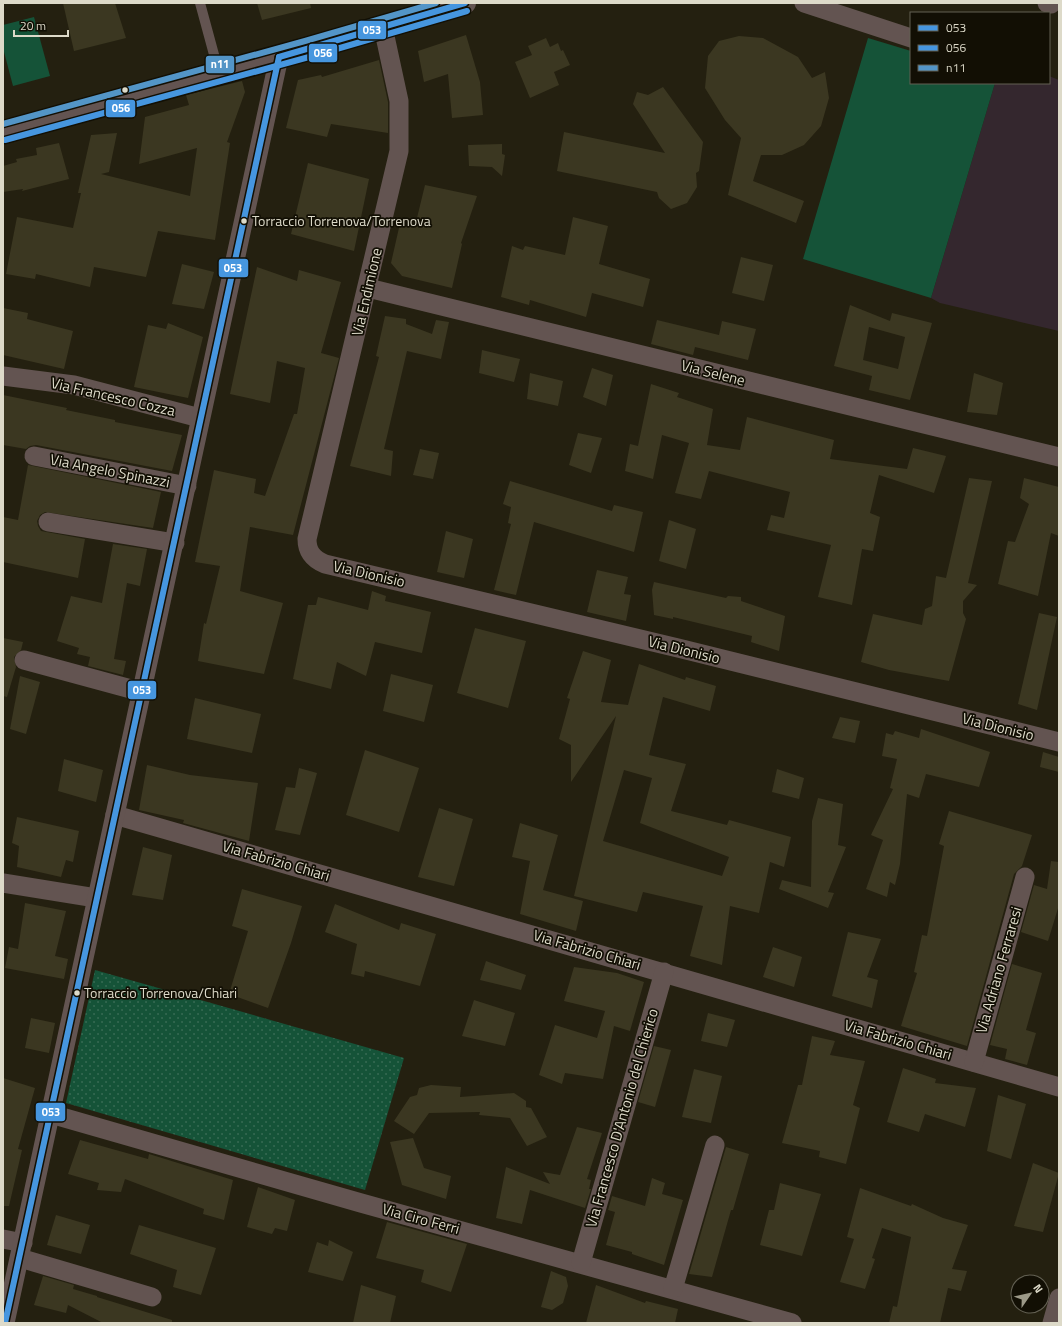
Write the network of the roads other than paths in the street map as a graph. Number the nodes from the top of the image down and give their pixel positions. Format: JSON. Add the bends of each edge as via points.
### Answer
{"nodes":[{"id":1,"x":200,"y":3,"type":"edge"},
{"id":2,"x":465,"y":3,"type":"edge"},
{"id":3,"x":804,"y":3,"type":"edge"},
{"id":4,"x":383,"y":27,"type":"junction"},
{"id":5,"x":910,"y":38,"type":"edge"},
{"id":6,"x":279,"y":57,"type":"junction"},
{"id":7,"x":219,"y":73,"type":"junction"},
{"id":8,"x":3,"y":132,"type":"edge"},
{"id":9,"x":368,"y":288,"type":"junction"},
{"id":10,"x":3,"y":376,"type":"edge"},
{"id":11,"x":200,"y":418,"type":"junction"},
{"id":12,"x":34,"y":456,"type":"dead end"},
{"id":13,"x":1059,"y":457,"type":"edge"},
{"id":14,"x":187,"y":486,"type":"junction"},
{"id":15,"x":48,"y":522,"type":"dead end"},
{"id":16,"x":175,"y":543,"type":"junction"},
{"id":17,"x":311,"y":554,"type":"joint"},
{"id":18,"x":24,"y":660,"type":"dead end"},
{"id":19,"x":142,"y":692,"type":"junction"},
{"id":20,"x":1059,"y":742,"type":"edge"},
{"id":21,"x":115,"y":815,"type":"junction"},
{"id":22,"x":1025,"y":878,"type":"dead end"},
{"id":23,"x":3,"y":883,"type":"edge"},
{"id":24,"x":96,"y":898,"type":"junction"},
{"id":25,"x":664,"y":972,"type":"junction"},
{"id":26,"x":974,"y":1062,"type":"junction"},
{"id":27,"x":1059,"y":1087,"type":"edge"},
{"id":28,"x":51,"y":1114,"type":"junction"},
{"id":29,"x":715,"y":1145,"type":"dead end"},
{"id":30,"x":3,"y":1239,"type":"edge"},
{"id":31,"x":21,"y":1250,"type":"junction"},
{"id":32,"x":581,"y":1263,"type":"junction"},
{"id":33,"x":673,"y":1289,"type":"junction"},
{"id":34,"x":152,"y":1297,"type":"dead end"},
{"id":35,"x":1059,"y":1298,"type":"edge"},
{"id":36,"x":5,"y":1323,"type":"edge"},
{"id":37,"x":792,"y":1323,"type":"edge"},
{"id":38,"x":1052,"y":1323,"type":"edge"}],
"edges":[{"from":1,"to":7,"type":"lane"},
{"from":2,"to":4,"type":"street"},
{"from":3,"to":5,"type":"street"},
{"from":4,"to":6,"type":"street"},
{"from":4,"to":9,"type":"street","name":"Via Endimione","via":[[398,89],[399,151]]},
{"from":6,"to":7,"type":"street"},
{"from":6,"to":11,"type":"street"},
{"from":7,"to":8,"type":"street"},
{"from":9,"to":13,"type":"street","name":"Via Selene"},
{"from":9,"to":17,"type":"street","name":"Via Endimione","via":[[307,539]]},
{"from":10,"to":11,"type":"street","name":"Via Francesco Cozza","via":[[74,385]]},
{"from":11,"to":14,"type":"street"},
{"from":12,"to":14,"type":"street","name":"Via Angelo Spinazzi"},
{"from":14,"to":16,"type":"street"},
{"from":15,"to":16,"type":"street"},
{"from":16,"to":19,"type":"street"},
{"from":17,"to":20,"type":"street","name":"Via Dionisio","via":[[325,564]]},
{"from":18,"to":19,"type":"street"},
{"from":19,"to":21,"type":"street"},
{"from":21,"to":24,"type":"street"},
{"from":21,"to":25,"type":"street","name":"Via Fabrizio Chiari"},
{"from":22,"to":26,"type":"street","name":"Via Adriano Ferraresi"},
{"from":23,"to":24,"type":"street"},
{"from":24,"to":28,"type":"street"},
{"from":25,"to":26,"type":"street","name":"Via Fabrizio Chiari"},
{"from":25,"to":32,"type":"street","name":"Via Francesco D'Antonio del Chierico"},
{"from":26,"to":27,"type":"street","name":"Via Fabrizio Chiari"},
{"from":28,"to":31,"type":"street"},
{"from":28,"to":32,"type":"street","name":"Via Ciro Ferri","via":[[360,1203]]},
{"from":29,"to":33,"type":"street"},
{"from":30,"to":31,"type":"street"},
{"from":31,"to":34,"type":"street"},
{"from":31,"to":36,"type":"street"},
{"from":32,"to":33,"type":"street","name":"Via Ciro Ferri"},
{"from":33,"to":37,"type":"street","name":"Via Ciro Ferri"},
{"from":35,"to":38,"type":"street"}]}
